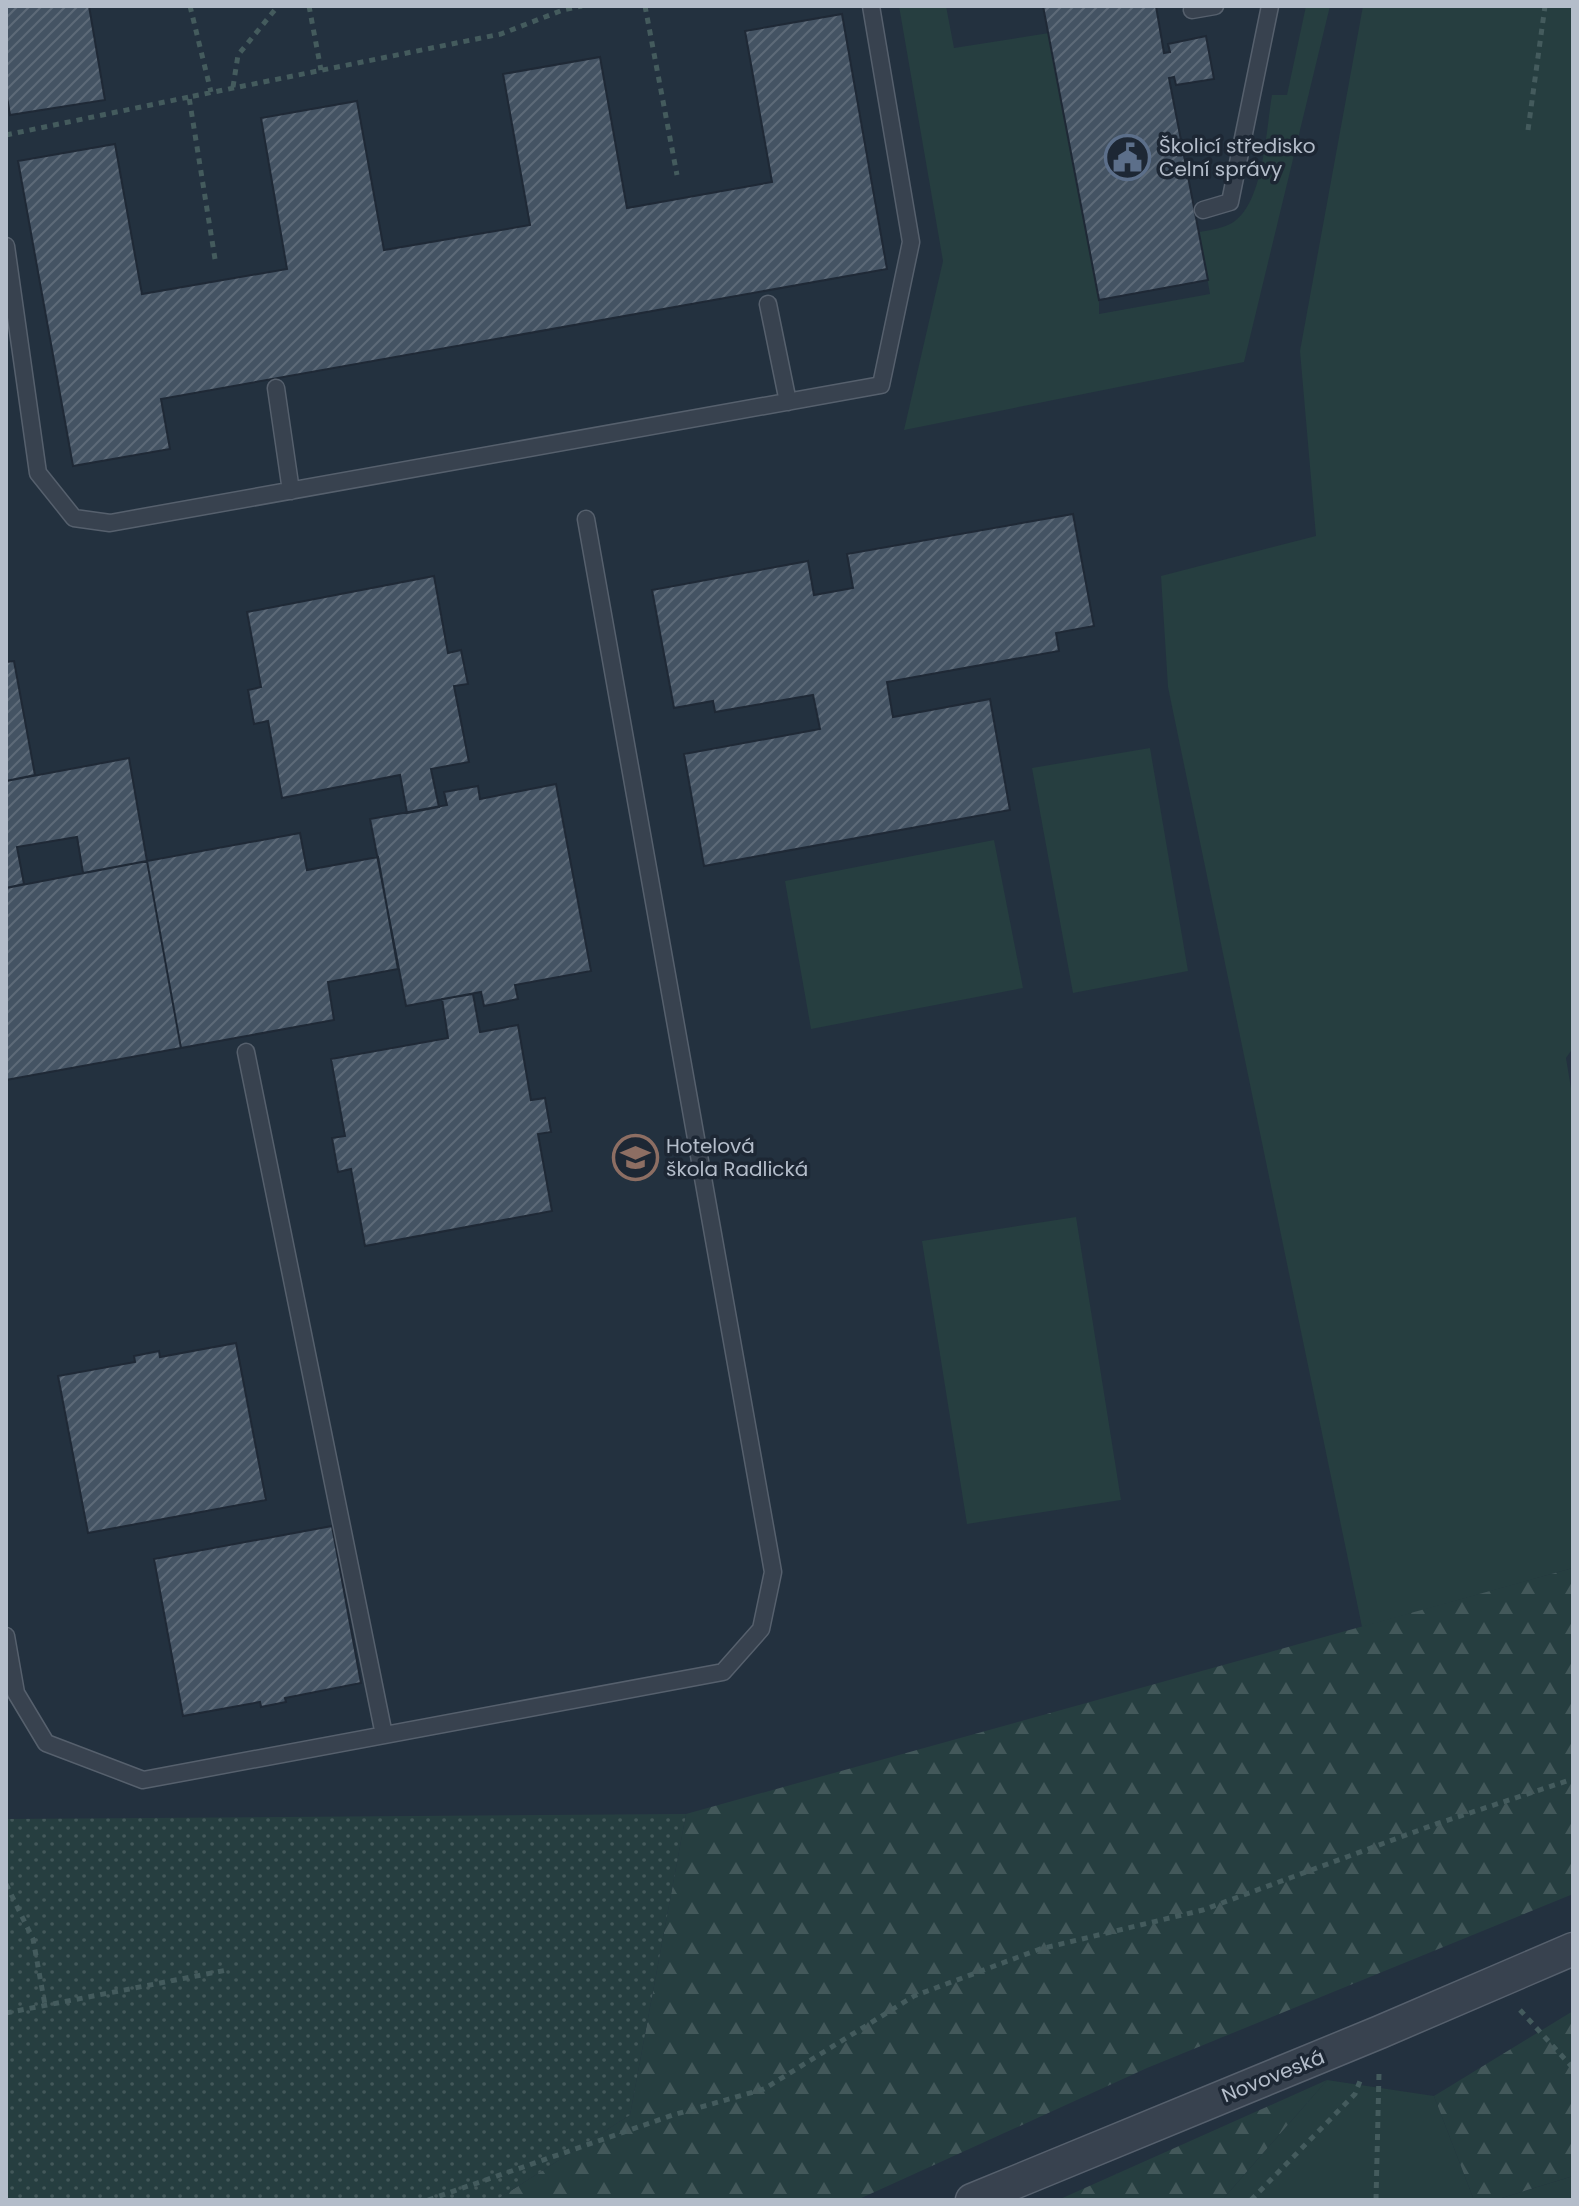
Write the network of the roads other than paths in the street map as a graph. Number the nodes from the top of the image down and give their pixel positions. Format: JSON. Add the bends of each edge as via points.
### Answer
{"nodes":[{"id":1,"x":871,"y":6,"type":"edge"},
{"id":2,"x":1215,"y":6,"type":"edge"},
{"id":3,"x":1270,"y":6,"type":"edge"},
{"id":4,"x":1192,"y":10,"type":"dead end"},
{"id":5,"x":1203,"y":210,"type":"dead end"},
{"id":6,"x":6,"y":246,"type":"edge"},
{"id":7,"x":768,"y":304,"type":"dead end"},
{"id":8,"x":276,"y":388,"type":"dead end"},
{"id":9,"x":788,"y":402,"type":"junction"},
{"id":10,"x":291,"y":491,"type":"junction"},
{"id":11,"x":586,"y":519,"type":"dead end"},
{"id":12,"x":246,"y":1052,"type":"dead end"},
{"id":13,"x":6,"y":1636,"type":"edge"},
{"id":14,"x":384,"y":1735,"type":"junction"},
{"id":15,"x":1573,"y":1949,"type":"edge"},
{"id":16,"x":972,"y":2200,"type":"edge"}],
"edges":[{"from":1,"to":9,"type":"lane","via":[[911,242],[881,385]]},
{"from":2,"to":4,"type":"lane"},
{"from":3,"to":5,"type":"lane","via":[[1230,202]]},
{"from":6,"to":10,"type":"lane","via":[[38,473],[74,518],[110,523]]},
{"from":7,"to":9,"type":"lane"},
{"from":8,"to":10,"type":"lane"},
{"from":9,"to":10,"type":"lane"},
{"from":11,"to":14,"type":"lane","via":[[773,1572],[761,1629],[723,1672]]},
{"from":12,"to":14,"type":"lane"},
{"from":13,"to":14,"type":"lane","via":[[16,1693],[46,1743],[143,1780]]},
{"from":15,"to":16,"type":"street","name":"Novoveská"}]}
